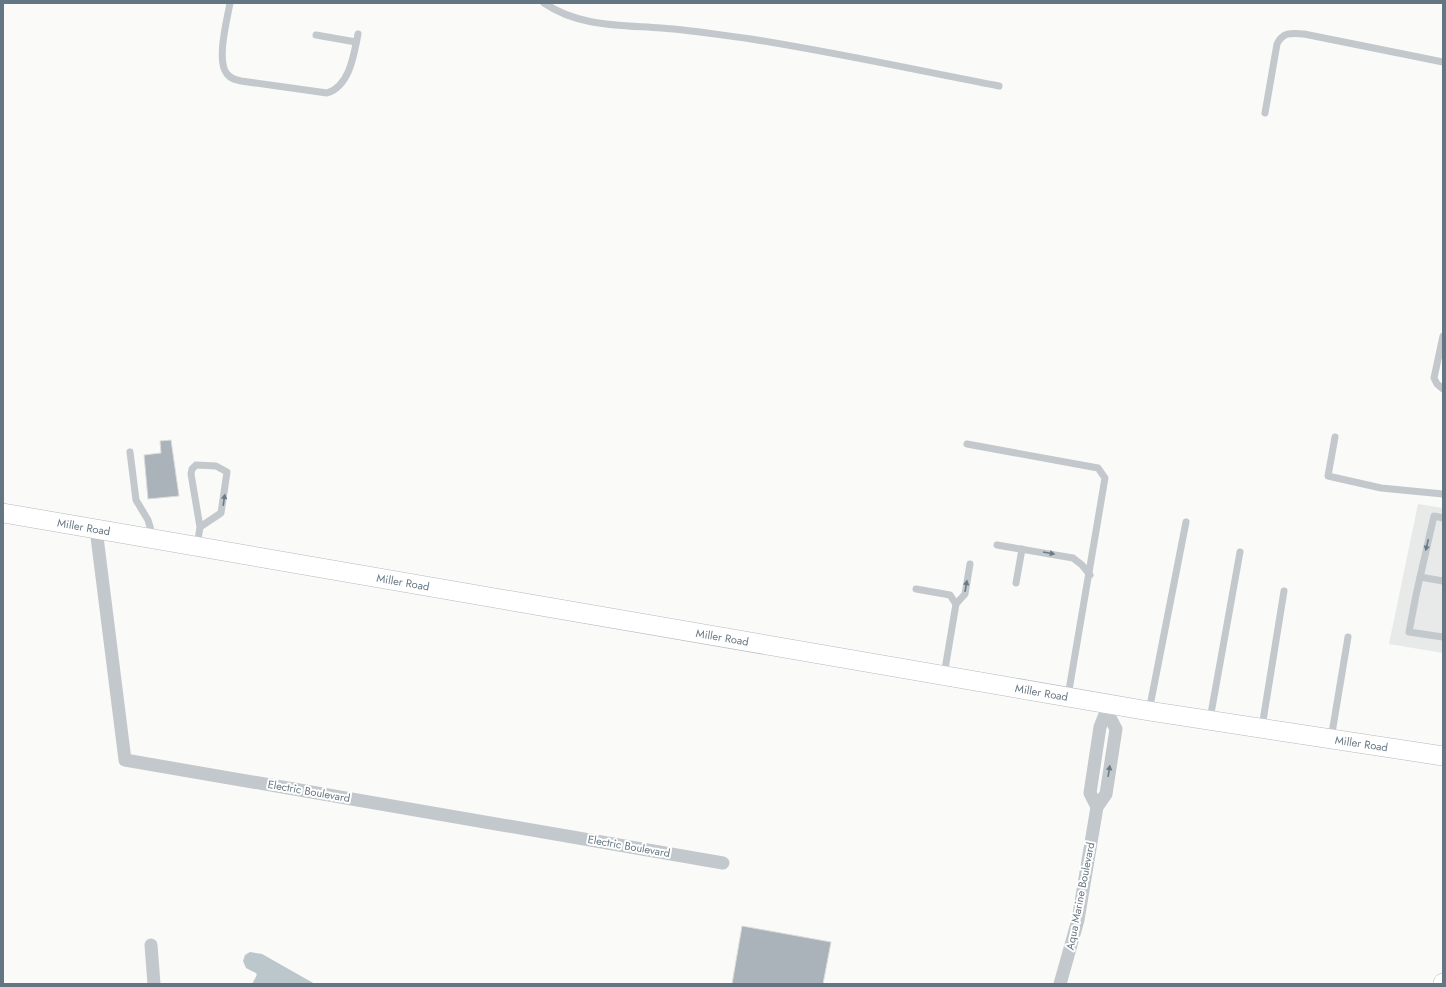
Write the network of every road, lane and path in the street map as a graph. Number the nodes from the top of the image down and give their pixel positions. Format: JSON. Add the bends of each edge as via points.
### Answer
{"nodes":[{"id":1,"x":230,"y":3,"type":"edge"},
{"id":2,"x":544,"y":3,"type":"edge"},
{"id":3,"x":358,"y":34,"type":"dead end"},
{"id":4,"x":316,"y":35,"type":"dead end"},
{"id":5,"x":356,"y":42,"type":"junction"},
{"id":6,"x":1443,"y":62,"type":"edge"},
{"id":7,"x":999,"y":86,"type":"dead end"},
{"id":8,"x":1265,"y":113,"type":"dead end"},
{"id":9,"x":1443,"y":336,"type":"edge"},
{"id":10,"x":1443,"y":389,"type":"edge"},
{"id":11,"x":1335,"y":437,"type":"dead end"},
{"id":12,"x":967,"y":444,"type":"dead end"},
{"id":13,"x":130,"y":452,"type":"dead end"},
{"id":14,"x":1443,"y":494,"type":"edge"},
{"id":15,"x":3,"y":513,"type":"edge"},
{"id":16,"x":1443,"y":518,"type":"edge"},
{"id":17,"x":1186,"y":522,"type":"dead end"},
{"id":18,"x":200,"y":527,"type":"junction"},
{"id":19,"x":96,"y":529,"type":"junction"},
{"id":20,"x":154,"y":539,"type":"junction"},
{"id":21,"x":997,"y":545,"type":"dead end"},
{"id":22,"x":197,"y":546,"type":"junction"},
{"id":23,"x":1022,"y":549,"type":"junction"},
{"id":24,"x":1240,"y":552,"type":"dead end"},
{"id":25,"x":970,"y":564,"type":"dead end"},
{"id":26,"x":1090,"y":575,"type":"junction"},
{"id":27,"x":1420,"y":577,"type":"junction"},
{"id":28,"x":1443,"y":581,"type":"edge"},
{"id":29,"x":1016,"y":583,"type":"dead end"},
{"id":30,"x":916,"y":589,"type":"dead end"},
{"id":31,"x":1284,"y":590,"type":"dead end"},
{"id":32,"x":956,"y":604,"type":"junction"},
{"id":33,"x":1348,"y":637,"type":"dead end"},
{"id":34,"x":1443,"y":637,"type":"edge"},
{"id":35,"x":944,"y":675,"type":"junction"},
{"id":36,"x":1068,"y":697,"type":"junction"},
{"id":37,"x":1108,"y":708,"type":"junction"},
{"id":38,"x":1149,"y":711,"type":"junction"},
{"id":39,"x":1210,"y":721,"type":"junction"},
{"id":40,"x":1261,"y":729,"type":"junction"},
{"id":41,"x":1331,"y":739,"type":"junction"},
{"id":42,"x":1443,"y":756,"type":"edge"},
{"id":43,"x":723,"y":863,"type":"dead end"},
{"id":44,"x":152,"y":945,"type":"dead end"},
{"id":45,"x":154,"y":984,"type":"edge"},
{"id":46,"x":1060,"y":984,"type":"edge"}],
"edges":[{"from":1,"to":5,"type":"lane","via":[[222,56],[223,67],[232,79],[327,93],[334,91],[347,74]]},
{"from":2,"to":7,"type":"lane","via":[[557,12],[589,21],[624,27],[696,31],[753,40]]},
{"from":3,"to":5,"type":"lane"},
{"from":4,"to":5,"type":"lane"},
{"from":6,"to":8,"type":"lane","via":[[1304,34],[1285,34],[1277,44]]},
{"from":9,"to":10,"type":"lane","via":[[1434,378]]},
{"from":11,"to":14,"type":"lane","via":[[1328,476],[1381,488]]},
{"from":12,"to":26,"type":"lane","via":[[1098,468],[1105,478]]},
{"from":13,"to":20,"type":"lane","via":[[136,500],[148,520]]},
{"from":15,"to":19,"type":"street","name":"Miller Road"},
{"from":16,"to":27,"type":"lane","one_way":true,"via":[[1434,516]]},
{"from":17,"to":38,"type":"lane"},
{"from":18,"to":18,"type":"lane","one_way":true,"via":[[219,516],[222,510],[227,472],[216,466],[196,465],[191,474]]},
{"from":18,"to":22,"type":"lane"},
{"from":19,"to":20,"type":"street","name":"Miller Road"},
{"from":19,"to":43,"type":"street","name":"Electric Boulevard","via":[[125,760]]},
{"from":20,"to":22,"type":"street","name":"Miller Road"},
{"from":21,"to":23,"type":"lane"},
{"from":22,"to":35,"type":"street","name":"Miller Road"},
{"from":23,"to":26,"type":"lane","one_way":true,"via":[[1072,558]]},
{"from":23,"to":29,"type":"lane"},
{"from":24,"to":39,"type":"lane"},
{"from":32,"to":25,"type":"lane","one_way":true,"via":[[965,594]]},
{"from":26,"to":36,"type":"lane"},
{"from":27,"to":28,"type":"lane"},
{"from":27,"to":34,"type":"lane","via":[[1409,632]]},
{"from":30,"to":32,"type":"lane","via":[[950,595]]},
{"from":31,"to":40,"type":"lane"},
{"from":32,"to":35,"type":"lane"},
{"from":33,"to":41,"type":"lane"},
{"from":35,"to":36,"type":"street","name":"Miller Road"},
{"from":36,"to":37,"type":"street","name":"Miller Road"},
{"from":37,"to":38,"type":"street","name":"Miller Road"},
{"from":37,"to":46,"type":"street","name":"Aqua Marine Boulevard","via":[[1100,727],[1090,794],[1097,807],[1078,920]]},
{"from":38,"to":39,"type":"street","name":"Miller Road"},
{"from":39,"to":40,"type":"street","name":"Miller Road"},
{"from":40,"to":41,"type":"street","name":"Miller Road"},
{"from":41,"to":42,"type":"street","name":"Miller Road"},
{"from":44,"to":45,"type":"street"}]}
